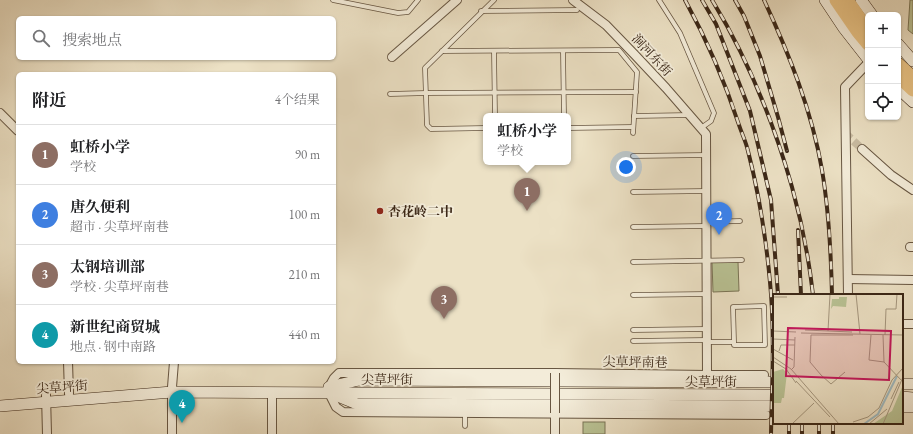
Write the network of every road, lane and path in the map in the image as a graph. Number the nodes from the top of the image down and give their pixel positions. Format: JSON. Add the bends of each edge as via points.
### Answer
{"nodes":[{"id":1,"x":333,"y":0,"type":"edge"},
{"id":2,"x":418,"y":0,"type":"edge"},
{"id":3,"x":457,"y":0,"type":"edge"},
{"id":4,"x":494,"y":0,"type":"edge"},
{"id":5,"x":573,"y":0,"type":"edge"},
{"id":6,"x":659,"y":0,"type":"edge"},
{"id":7,"x":825,"y":0,"type":"edge"},
{"id":8,"x":836,"y":0,"type":"edge"},
{"id":9,"x":847,"y":0,"type":"edge"},
{"id":10,"x":861,"y":0,"type":"edge"},
{"id":11,"x":352,"y":2,"type":"edge"},
{"id":12,"x":577,"y":10,"type":"dead end"},
{"id":13,"x":482,"y":11,"type":"junction"},
{"id":14,"x":870,"y":12,"type":"edge"},
{"id":15,"x":865,"y":26,"type":"edge"},
{"id":16,"x":865,"y":40,"type":"edge"},
{"id":17,"x":901,"y":47,"type":"edge"},
{"id":18,"x":563,"y":50,"type":"junction"},
{"id":19,"x":442,"y":51,"type":"junction"},
{"id":20,"x":494,"y":51,"type":"junction"},
{"id":21,"x":865,"y":54,"type":"edge"},
{"id":22,"x":392,"y":57,"type":"dead end"},
{"id":23,"x":913,"y":61,"type":"edge"},
{"id":24,"x":865,"y":66,"type":"edge"},
{"id":25,"x":901,"y":67,"type":"edge"},
{"id":26,"x":913,"y":78,"type":"edge"},
{"id":27,"x":901,"y":79,"type":"edge"},
{"id":28,"x":913,"y":90,"type":"edge"},
{"id":29,"x":901,"y":91,"type":"edge"},
{"id":30,"x":564,"y":92,"type":"junction"},
{"id":31,"x":636,"y":92,"type":"junction"},
{"id":32,"x":426,"y":93,"type":"junction"},
{"id":33,"x":495,"y":93,"type":"junction"},
{"id":34,"x":390,"y":94,"type":"dead end"},
{"id":35,"x":913,"y":102,"type":"edge"},
{"id":36,"x":0,"y":113,"type":"edge"},
{"id":37,"x":495,"y":113,"type":"edge"},
{"id":38,"x":564,"y":113,"type":"edge"},
{"id":39,"x":690,"y":115,"type":"junction"},
{"id":40,"x":634,"y":116,"type":"junction"},
{"id":41,"x":633,"y":127,"type":"junction"},
{"id":42,"x":483,"y":128,"type":"edge"},
{"id":43,"x":571,"y":128,"type":"edge"},
{"id":44,"x":16,"y":129,"type":"edge"},
{"id":45,"x":704,"y":131,"type":"junction"},
{"id":46,"x":633,"y":133,"type":"dead end"},
{"id":47,"x":862,"y":149,"type":"tunnel mouth"},
{"id":48,"x":706,"y":155,"type":"junction"},
{"id":49,"x":633,"y":156,"type":"dead end"},
{"id":50,"x":913,"y":190,"type":"edge"},
{"id":51,"x":706,"y":191,"type":"junction"},
{"id":52,"x":633,"y":192,"type":"dead end"},
{"id":53,"x":740,"y":221,"type":"dead end"},
{"id":54,"x":706,"y":224,"type":"junction"},
{"id":55,"x":633,"y":227,"type":"dead end"},
{"id":56,"x":742,"y":260,"type":"dead end"},
{"id":57,"x":707,"y":261,"type":"junction"},
{"id":58,"x":633,"y":262,"type":"dead end"},
{"id":59,"x":848,"y":278,"type":"junction"},
{"id":60,"x":913,"y":280,"type":"edge"},
{"id":61,"x":707,"y":294,"type":"junction"},
{"id":62,"x":848,"y":294,"type":"edge"},
{"id":63,"x":633,"y":295,"type":"dead end"},
{"id":64,"x":707,"y":329,"type":"junction"},
{"id":65,"x":633,"y":330,"type":"dead end"},
{"id":66,"x":633,"y":340,"type":"dead end"},
{"id":67,"x":707,"y":341,"type":"junction"},
{"id":68,"x":734,"y":342,"type":"junction"},
{"id":69,"x":68,"y":364,"type":"edge"},
{"id":70,"x":174,"y":364,"type":"edge"},
{"id":71,"x":555,"y":373,"type":"junction"},
{"id":72,"x":707,"y":375,"type":"junction"},
{"id":73,"x":764,"y":375,"type":"dead end"},
{"id":74,"x":773,"y":382,"type":"edge"},
{"id":75,"x":773,"y":389,"type":"edge"},
{"id":76,"x":172,"y":390,"type":"junction"},
{"id":77,"x":329,"y":390,"type":"junction"},
{"id":78,"x":272,"y":393,"type":"junction"},
{"id":79,"x":69,"y":394,"type":"junction"},
{"id":80,"x":773,"y":395,"type":"edge"},
{"id":81,"x":903,"y":397,"type":"edge"},
{"id":82,"x":913,"y":398,"type":"edge"},
{"id":83,"x":0,"y":399,"type":"edge"},
{"id":84,"x":46,"y":399,"type":"junction"},
{"id":85,"x":0,"y":406,"type":"edge"},
{"id":86,"x":773,"y":406,"type":"edge"},
{"id":87,"x":465,"y":413,"type":"junction"},
{"id":88,"x":555,"y":413,"type":"junction"},
{"id":89,"x":766,"y":415,"type":"dead end"},
{"id":90,"x":465,"y":426,"type":"dead end"},
{"id":91,"x":47,"y":434,"type":"edge"},
{"id":92,"x":172,"y":434,"type":"edge"},
{"id":93,"x":272,"y":434,"type":"edge"},
{"id":94,"x":555,"y":434,"type":"edge"}],
"edges":[{"from":1,"to":11,"type":"lane"},
{"from":2,"to":11,"type":"lane","via":[[408,12],[398,13]]},
{"from":3,"to":22,"type":"street"},
{"from":4,"to":13,"type":"lane"},
{"from":5,"to":39,"type":"street","name":"涧河东街","via":[[606,25]]},
{"from":6,"to":45,"type":"lane","via":[[680,33],[714,113]]},
{"from":7,"to":21,"type":"main road"},
{"from":8,"to":16,"type":"main road"},
{"from":9,"to":15,"type":"main road"},
{"from":10,"to":14,"type":"main road"},
{"from":12,"to":13,"type":"lane"},
{"from":13,"to":19,"type":"lane"},
{"from":17,"to":23,"type":"main road"},
{"from":18,"to":20,"type":"lane"},
{"from":18,"to":30,"type":"lane"},
{"from":18,"to":31,"type":"lane","via":[[619,50],[637,72]]},
{"from":19,"to":20,"type":"lane"},
{"from":19,"to":32,"type":"lane","via":[[424,68]]},
{"from":20,"to":33,"type":"lane"},
{"from":24,"to":59,"type":"street","via":[[845,87]]},
{"from":25,"to":26,"type":"main road"},
{"from":27,"to":28,"type":"main road"},
{"from":29,"to":35,"type":"main road"},
{"from":30,"to":31,"type":"lane"},
{"from":30,"to":33,"type":"lane"},
{"from":30,"to":38,"type":"lane"},
{"from":31,"to":40,"type":"lane"},
{"from":32,"to":33,"type":"lane"},
{"from":32,"to":34,"type":"lane"},
{"from":32,"to":42,"type":"lane","via":[[427,125],[431,129]]},
{"from":33,"to":37,"type":"lane"},
{"from":36,"to":44,"type":"street"},
{"from":39,"to":40,"type":"lane"},
{"from":39,"to":45,"type":"street","name":"涧河东街"},
{"from":40,"to":41,"type":"lane"},
{"from":41,"to":43,"type":"lane"},
{"from":41,"to":46,"type":"lane"},
{"from":45,"to":48,"type":"street"},
{"from":47,"to":50,"type":"street","via":[[890,175]]},
{"from":48,"to":49,"type":"lane"},
{"from":48,"to":51,"type":"street"},
{"from":51,"to":52,"type":"lane"},
{"from":51,"to":54,"type":"street"},
{"from":53,"to":54,"type":"lane"},
{"from":54,"to":55,"type":"lane"},
{"from":54,"to":57,"type":"street"},
{"from":56,"to":57,"type":"lane"},
{"from":57,"to":58,"type":"lane"},
{"from":57,"to":61,"type":"street"},
{"from":59,"to":60,"type":"street"},
{"from":59,"to":62,"type":"street"},
{"from":61,"to":63,"type":"lane"},
{"from":61,"to":64,"type":"street"},
{"from":64,"to":65,"type":"lane"},
{"from":64,"to":67,"type":"street"},
{"from":66,"to":67,"type":"lane"},
{"from":67,"to":68,"type":"lane"},
{"from":67,"to":72,"type":"street"},
{"from":68,"to":68,"type":"lane","via":[[734,345],[765,345],[764,306],[733,307]]},
{"from":69,"to":79,"type":"street"},
{"from":70,"to":76,"type":"street"},
{"from":71,"to":72,"type":"street","name":"尖草坪南巷"},
{"from":71,"to":77,"type":"street","name":"尖草坪南巷","via":[[339,373]]},
{"from":71,"to":88,"type":"street","bridge":true},
{"from":72,"to":73,"type":"street","name":"尖草坪南巷"},
{"from":74,"to":77,"type":"main road","via":[[359,380]]},
{"from":75,"to":77,"type":"main road","name":"尖草坪街"},
{"from":76,"to":77,"type":"main road","name":"尖草坪街"},
{"from":76,"to":78,"type":"main road","name":"尖草坪街"},
{"from":76,"to":79,"type":"main road","name":"尖草坪街"},
{"from":76,"to":84,"type":"main road","name":"尖草坪街"},
{"from":76,"to":92,"type":"street"},
{"from":77,"to":78,"type":"main road","name":"尖草坪街"},
{"from":77,"to":80,"type":"main road","name":"尖草坪街"},
{"from":77,"to":86,"type":"main road","via":[[357,404]]},
{"from":77,"to":87,"type":"street","via":[[336,407],[344,412]]},
{"from":78,"to":93,"type":"street"},
{"from":79,"to":84,"type":"main road","name":"尖草坪街"},
{"from":81,"to":82,"type":"main road"},
{"from":83,"to":84,"type":"main road","name":"尖草坪街"},
{"from":84,"to":85,"type":"main road","name":"尖草坪街"},
{"from":84,"to":91,"type":"street"},
{"from":87,"to":88,"type":"street"},
{"from":87,"to":90,"type":"lane"},
{"from":88,"to":89,"type":"street","via":[[746,418]]},
{"from":88,"to":94,"type":"street"}]}
